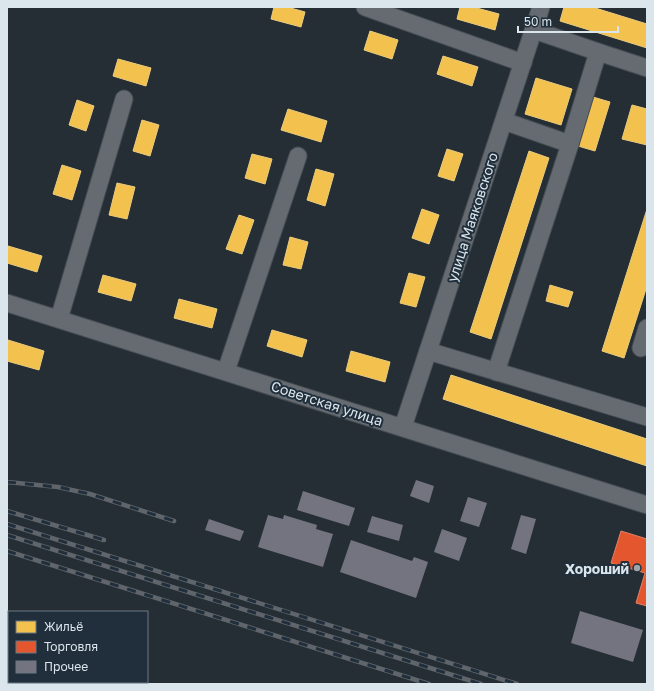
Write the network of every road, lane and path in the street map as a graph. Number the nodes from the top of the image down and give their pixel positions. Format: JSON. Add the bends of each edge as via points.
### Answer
{"nodes":[{"id":1,"x":365,"y":7,"type":"edge"},
{"id":2,"x":541,"y":7,"type":"edge"},
{"id":3,"x":534,"y":30,"type":"junction"},
{"id":4,"x":598,"y":52,"type":"junction"},
{"id":5,"x":523,"y":62,"type":"junction"},
{"id":6,"x":647,"y":68,"type":"edge"},
{"id":7,"x":124,"y":100,"type":"dead end"},
{"id":8,"x":504,"y":121,"type":"junction"},
{"id":9,"x":570,"y":144,"type":"junction"},
{"id":10,"x":298,"y":156,"type":"dead end"},
{"id":11,"x":7,"y":303,"type":"edge"},
{"id":12,"x":59,"y":319,"type":"junction"},
{"id":13,"x":647,"y":328,"type":"edge"},
{"id":14,"x":641,"y":348,"type":"dead end"},
{"id":15,"x":428,"y":351,"type":"junction"},
{"id":16,"x":226,"y":371,"type":"junction"},
{"id":17,"x":496,"y":372,"type":"junction"},
{"id":18,"x":647,"y":417,"type":"edge"},
{"id":19,"x":403,"y":427,"type":"junction"},
{"id":20,"x":647,"y":505,"type":"edge"}],
"edges":[{"from":1,"to":5,"type":"street"},
{"from":2,"to":3,"type":"street","name":"улица Маяковского"},
{"from":3,"to":4,"type":"street"},
{"from":3,"to":5,"type":"street","name":"улица Маяковского"},
{"from":4,"to":6,"type":"street"},
{"from":4,"to":9,"type":"street"},
{"from":5,"to":8,"type":"street","name":"улица Маяковского"},
{"from":7,"to":12,"type":"street"},
{"from":8,"to":9,"type":"street"},
{"from":8,"to":15,"type":"street","name":"улица Маяковского"},
{"from":9,"to":17,"type":"street"},
{"from":10,"to":16,"type":"street"},
{"from":11,"to":12,"type":"street","name":"Советская улица"},
{"from":12,"to":16,"type":"street","name":"Советская улица"},
{"from":13,"to":14,"type":"street"},
{"from":15,"to":17,"type":"street"},
{"from":15,"to":19,"type":"street","name":"улица Маяковского"},
{"from":16,"to":19,"type":"street","name":"Советская улица"},
{"from":17,"to":18,"type":"street"},
{"from":19,"to":20,"type":"street","name":"Советская улица"}]}
